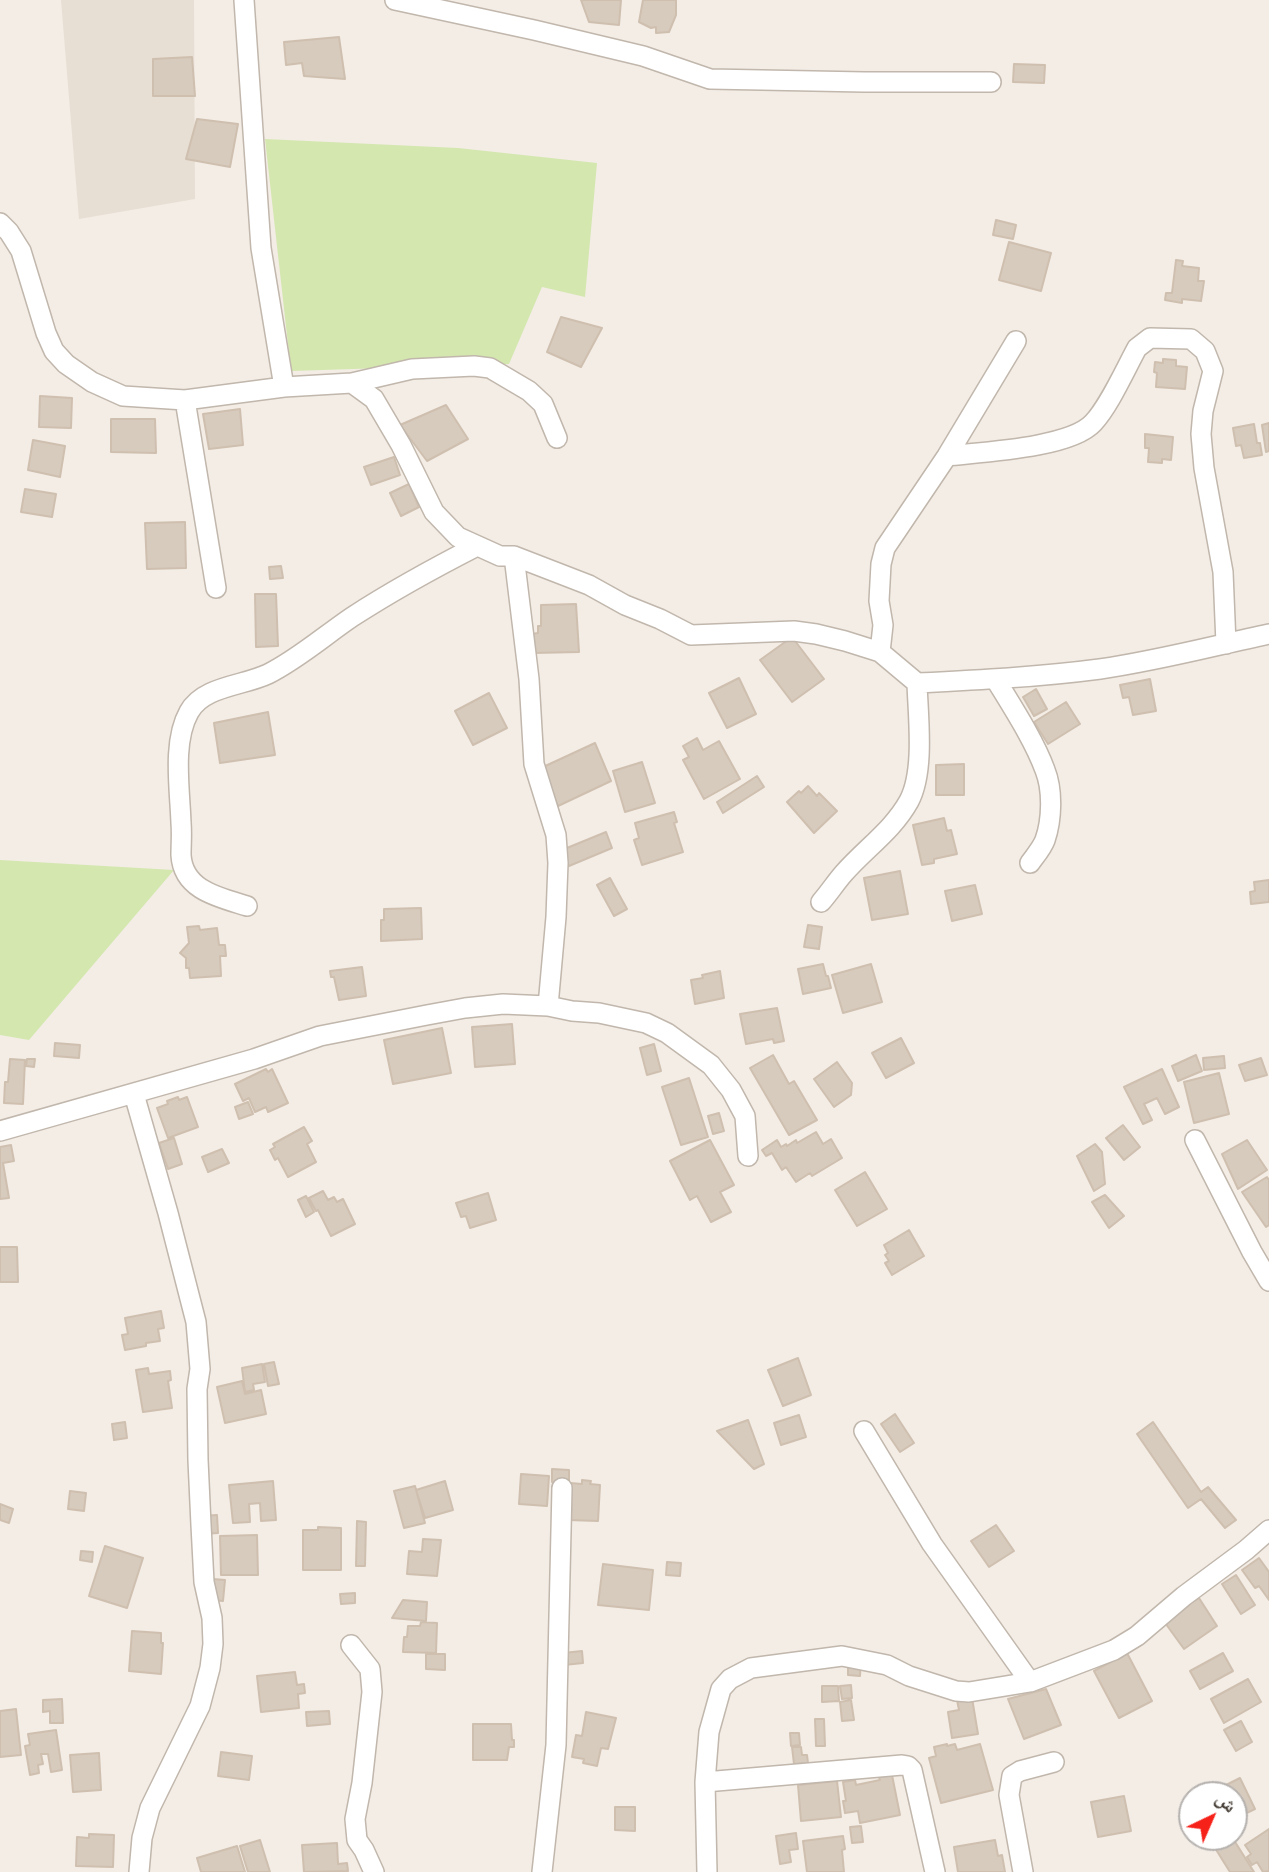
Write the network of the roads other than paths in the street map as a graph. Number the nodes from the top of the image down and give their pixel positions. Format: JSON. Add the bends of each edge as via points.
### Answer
{"nodes":[{"id":1,"x":244,"y":0,"type":"edge"},
{"id":2,"x":395,"y":0,"type":"edge"},
{"id":3,"x":991,"y":82,"type":"dead end"},
{"id":4,"x":0,"y":223,"type":"edge"},
{"id":5,"x":1016,"y":341,"type":"dead end"},
{"id":6,"x":352,"y":383,"type":"junction"},
{"id":7,"x":284,"y":387,"type":"junction"},
{"id":8,"x":185,"y":400,"type":"junction"},
{"id":9,"x":557,"y":438,"type":"dead end"},
{"id":10,"x":947,"y":456,"type":"junction"},
{"id":11,"x":477,"y":546,"type":"junction"},
{"id":12,"x":514,"y":556,"type":"junction"},
{"id":13,"x":216,"y":588,"type":"dead end"},
{"id":14,"x":1269,"y":634,"type":"edge"},
{"id":15,"x":1226,"y":643,"type":"junction"},
{"id":16,"x":880,"y":652,"type":"junction"},
{"id":17,"x":996,"y":680,"type":"junction"},
{"id":18,"x":917,"y":683,"type":"junction"},
{"id":19,"x":1030,"y":863,"type":"dead end"},
{"id":20,"x":821,"y":902,"type":"dead end"},
{"id":21,"x":247,"y":906,"type":"dead end"},
{"id":22,"x":548,"y":1006,"type":"junction"},
{"id":23,"x":134,"y":1094,"type":"junction"},
{"id":24,"x":0,"y":1131,"type":"edge"},
{"id":25,"x":1195,"y":1140,"type":"dead end"},
{"id":26,"x":748,"y":1156,"type":"dead end"},
{"id":27,"x":1269,"y":1282,"type":"edge"},
{"id":28,"x":864,"y":1431,"type":"dead end"},
{"id":29,"x":562,"y":1488,"type":"dead end"},
{"id":30,"x":1269,"y":1530,"type":"edge"},
{"id":31,"x":351,"y":1645,"type":"dead end"},
{"id":32,"x":1030,"y":1682,"type":"junction"},
{"id":33,"x":1054,"y":1762,"type":"dead end"},
{"id":34,"x":705,"y":1782,"type":"junction"},
{"id":35,"x":139,"y":1872,"type":"edge"},
{"id":36,"x":374,"y":1872,"type":"edge"},
{"id":37,"x":542,"y":1872,"type":"edge"},
{"id":38,"x":707,"y":1872,"type":"edge"},
{"id":39,"x":934,"y":1872,"type":"edge"},
{"id":40,"x":1023,"y":1872,"type":"edge"}],
"edges":[{"from":1,"to":7,"type":"street","via":[[261,248]]},
{"from":2,"to":3,"type":"street","via":[[643,56],[710,79]]},
{"from":4,"to":8,"type":"street","via":[[21,251],[46,333],[66,364],[123,396]]},
{"from":5,"to":10,"type":"street"},
{"from":6,"to":7,"type":"street"},
{"from":6,"to":9,"type":"street","via":[[412,369],[490,368],[543,404]]},
{"from":6,"to":11,"type":"street","via":[[374,399],[434,512],[458,537]]},
{"from":7,"to":8,"type":"street"},
{"from":8,"to":13,"type":"street"},
{"from":10,"to":15,"type":"street","via":[[1013,449],[1077,434],[1103,409],[1143,343],[1150,338],[1191,340],[1205,351],[1213,371],[1201,434],[1223,572]]},
{"from":10,"to":16,"type":"street","via":[[885,548]]},
{"from":11,"to":12,"type":"street","via":[[500,556]]},
{"from":11,"to":21,"type":"street","via":[[382,597],[285,665],[257,680],[197,700],[188,714],[180,738],[178,777],[181,858],[190,881],[212,895]]},
{"from":12,"to":16,"type":"street","via":[[589,585],[691,635],[794,631]]},
{"from":12,"to":22,"type":"street","via":[[534,764],[556,835],[556,917]]},
{"from":14,"to":15,"type":"street"},
{"from":15,"to":17,"type":"street","via":[[1101,669]]},
{"from":16,"to":18,"type":"street"},
{"from":17,"to":18,"type":"street"},
{"from":17,"to":19,"type":"street","via":[[1046,772],[1050,818],[1045,842]]},
{"from":18,"to":20,"type":"street","via":[[919,753],[910,800]]},
{"from":22,"to":23,"type":"street","via":[[503,1004],[370,1025]]},
{"from":22,"to":26,"type":"street","via":[[646,1023],[691,1049],[712,1065],[745,1116]]},
{"from":23,"to":24,"type":"street"},
{"from":23,"to":35,"type":"street","via":[[196,1322],[201,1537],[213,1644],[200,1706],[150,1808]]},
{"from":25,"to":27,"type":"street"},
{"from":28,"to":32,"type":"street","via":[[932,1544]]},
{"from":29,"to":37,"type":"street","via":[[556,1745]]},
{"from":30,"to":32,"type":"street","via":[[1137,1636],[1114,1650]]},
{"from":31,"to":36,"type":"street","via":[[369,1669],[372,1692],[355,1819],[356,1840]]},
{"from":32,"to":34,"type":"street","via":[[956,1691],[887,1665],[842,1656],[751,1668],[721,1689],[709,1732]]},
{"from":33,"to":40,"type":"street","via":[[1012,1776],[1009,1795]]},
{"from":34,"to":38,"type":"street"},
{"from":34,"to":39,"type":"street","via":[[908,1766]]}]}
